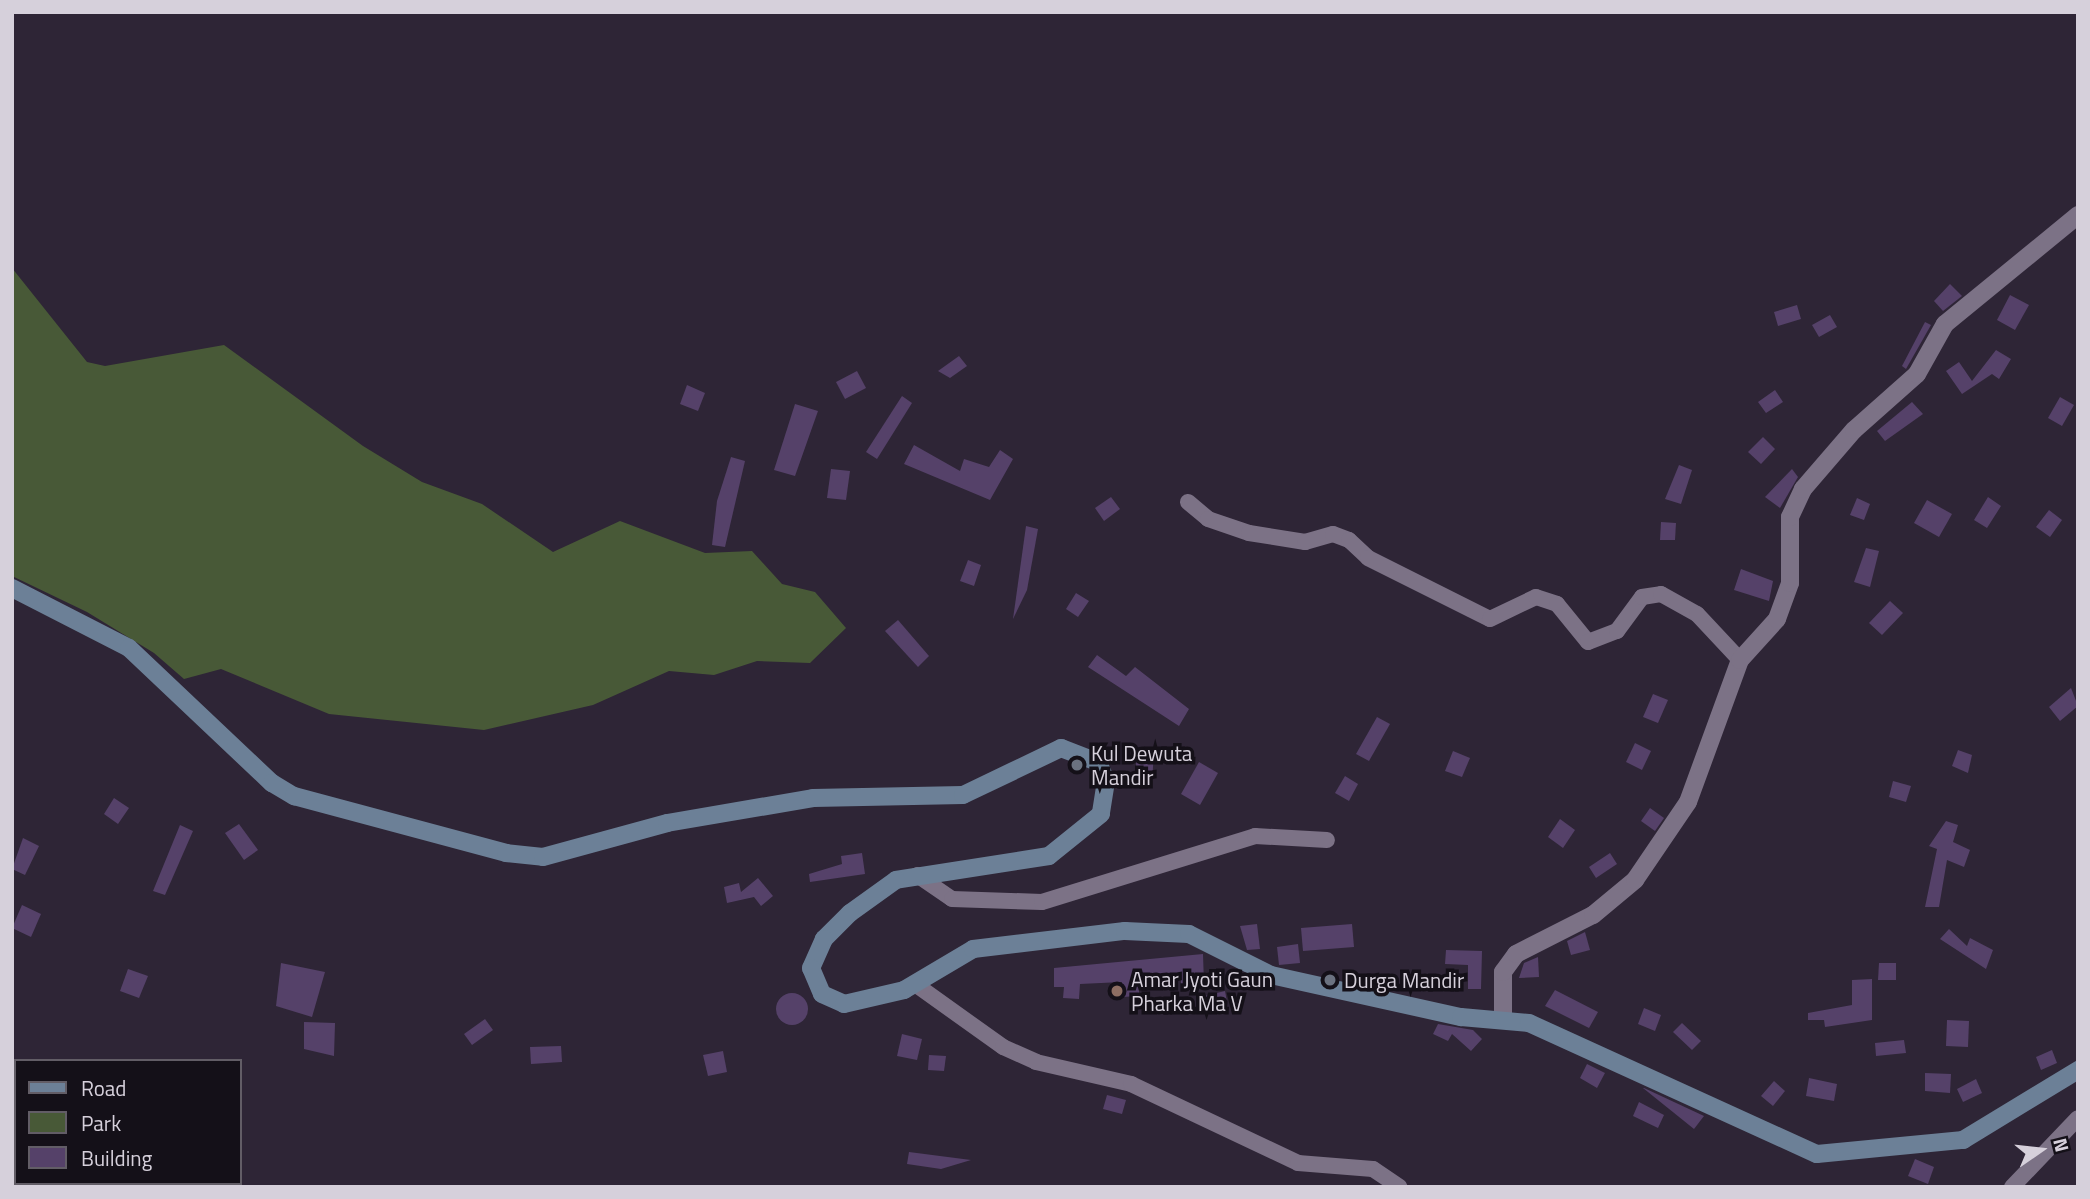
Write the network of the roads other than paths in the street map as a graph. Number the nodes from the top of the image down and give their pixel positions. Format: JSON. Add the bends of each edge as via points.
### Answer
{"nodes":[{"id":1,"x":2078,"y":215,"type":"edge"},
{"id":2,"x":1188,"y":502,"type":"dead end"},
{"id":3,"x":12,"y":588,"type":"edge"},
{"id":4,"x":1740,"y":660,"type":"junction"},
{"id":5,"x":1327,"y":840,"type":"dead end"},
{"id":6,"x":917,"y":875,"type":"junction"},
{"id":7,"x":915,"y":984,"type":"junction"},
{"id":8,"x":1503,"y":1019,"type":"junction"},
{"id":9,"x":2078,"y":1070,"type":"edge"},
{"id":10,"x":2078,"y":1118,"type":"edge"},
{"id":11,"x":1400,"y":1187,"type":"edge"},
{"id":12,"x":2011,"y":1187,"type":"edge"}],
"edges":[{"from":1,"to":4,"type":"street","via":[[1945,324],[1917,374],[1854,430],[1803,489],[1790,517],[1790,583],[1777,619]]},
{"from":2,"to":4,"type":"street","via":[[1208,519],[1249,533],[1305,542],[1333,534],[1349,540],[1368,558],[1443,590],[1482,617],[1505,614],[1536,597],[1557,604],[1588,642],[1617,631],[1642,597],[1661,594],[1697,614]]},
{"from":3,"to":6,"type":"main road","via":[[129,648],[272,783],[294,796],[506,853],[543,857],[667,823],[813,798],[963,795],[1061,748],[1098,762],[1105,797],[1101,814],[1081,836],[1030,861]]},
{"from":4,"to":8,"type":"street","via":[[1688,802],[1635,880],[1593,915],[1516,954],[1503,972]]},
{"from":5,"to":6,"type":"street","via":[[1255,836],[1042,902],[952,899]]},
{"from":6,"to":7,"type":"main road","via":[[871,894],[824,939],[811,968],[822,994],[844,1004]]},
{"from":7,"to":8,"type":"main road","via":[[973,949],[1125,931],[1189,934],[1271,975],[1461,1017]]},
{"from":7,"to":11,"type":"street","via":[[980,1032],[1036,1062],[1131,1084],[1298,1163],[1373,1169]]},
{"from":8,"to":9,"type":"main road","via":[[1547,1030],[1797,1150],[1817,1154],[1963,1140]]},
{"from":10,"to":12,"type":"street"}]}
